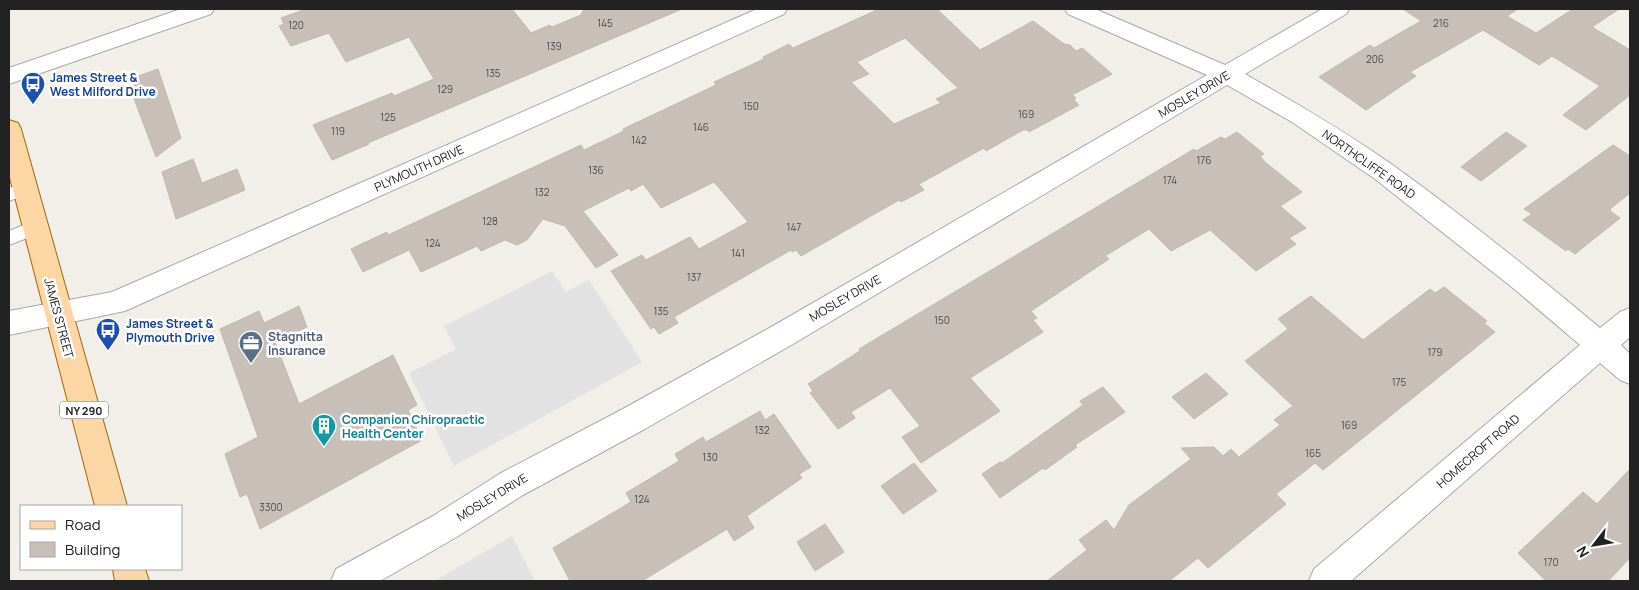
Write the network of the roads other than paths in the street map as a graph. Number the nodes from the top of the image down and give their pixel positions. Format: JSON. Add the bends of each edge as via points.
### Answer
{"nodes":[{"id":1,"x":203,"y":9,"type":"edge"},
{"id":2,"x":776,"y":9,"type":"edge"},
{"id":3,"x":1076,"y":9,"type":"edge"},
{"id":4,"x":1338,"y":9,"type":"edge"},
{"id":5,"x":1227,"y":75,"type":"junction"},
{"id":6,"x":9,"y":76,"type":"edge"},
{"id":7,"x":9,"y":129,"type":"edge"},
{"id":8,"x":17,"y":192,"type":"edge"},
{"id":9,"x":34,"y":228,"type":"junction"},
{"id":10,"x":9,"y":238,"type":"edge"},
{"id":11,"x":58,"y":313,"type":"junction"},
{"id":12,"x":1630,"y":320,"type":"edge"},
{"id":13,"x":9,"y":323,"type":"edge"},
{"id":14,"x":1601,"y":346,"type":"junction"},
{"id":15,"x":1630,"y":371,"type":"edge"},
{"id":16,"x":111,"y":505,"type":"edge"},
{"id":17,"x":348,"y":581,"type":"edge"},
{"id":18,"x":1326,"y":581,"type":"edge"}],
"edges":[{"from":1,"to":6,"type":"street"},
{"from":2,"to":11,"type":"street","name":"PLYMOUTH DRIVE","via":[[115,303]]},
{"from":3,"to":5,"type":"street","name":"NORTHCLIFFE ROAD"},
{"from":4,"to":5,"type":"street","name":"MOSLEY DRIVE"},
{"from":5,"to":14,"type":"street","name":"NORTHCLIFFE ROAD","via":[[1300,116],[1384,172],[1523,280]]},
{"from":5,"to":17,"type":"street","name":"MOSLEY DRIVE","via":[[782,335],[512,484]]},
{"from":7,"to":8,"type":"main road","name":"JAMES STREET","number":"NY 290"},
{"from":8,"to":9,"type":"main road","name":"JAMES STREET","number":"NY 290"},
{"from":9,"to":10,"type":"lane"},
{"from":9,"to":11,"type":"main road","name":"JAMES STREET","number":"NY 290"},
{"from":11,"to":13,"type":"street","name":"PLYMOUTH DRIVE"},
{"from":11,"to":16,"type":"main road","name":"JAMES STREET","number":"NY 290"},
{"from":12,"to":14,"type":"street","name":"HOMECROFT ROAD"},
{"from":14,"to":15,"type":"street","name":"NORTHCLIFFE ROAD"},
{"from":14,"to":18,"type":"street","name":"HOMECROFT ROAD"}]}
